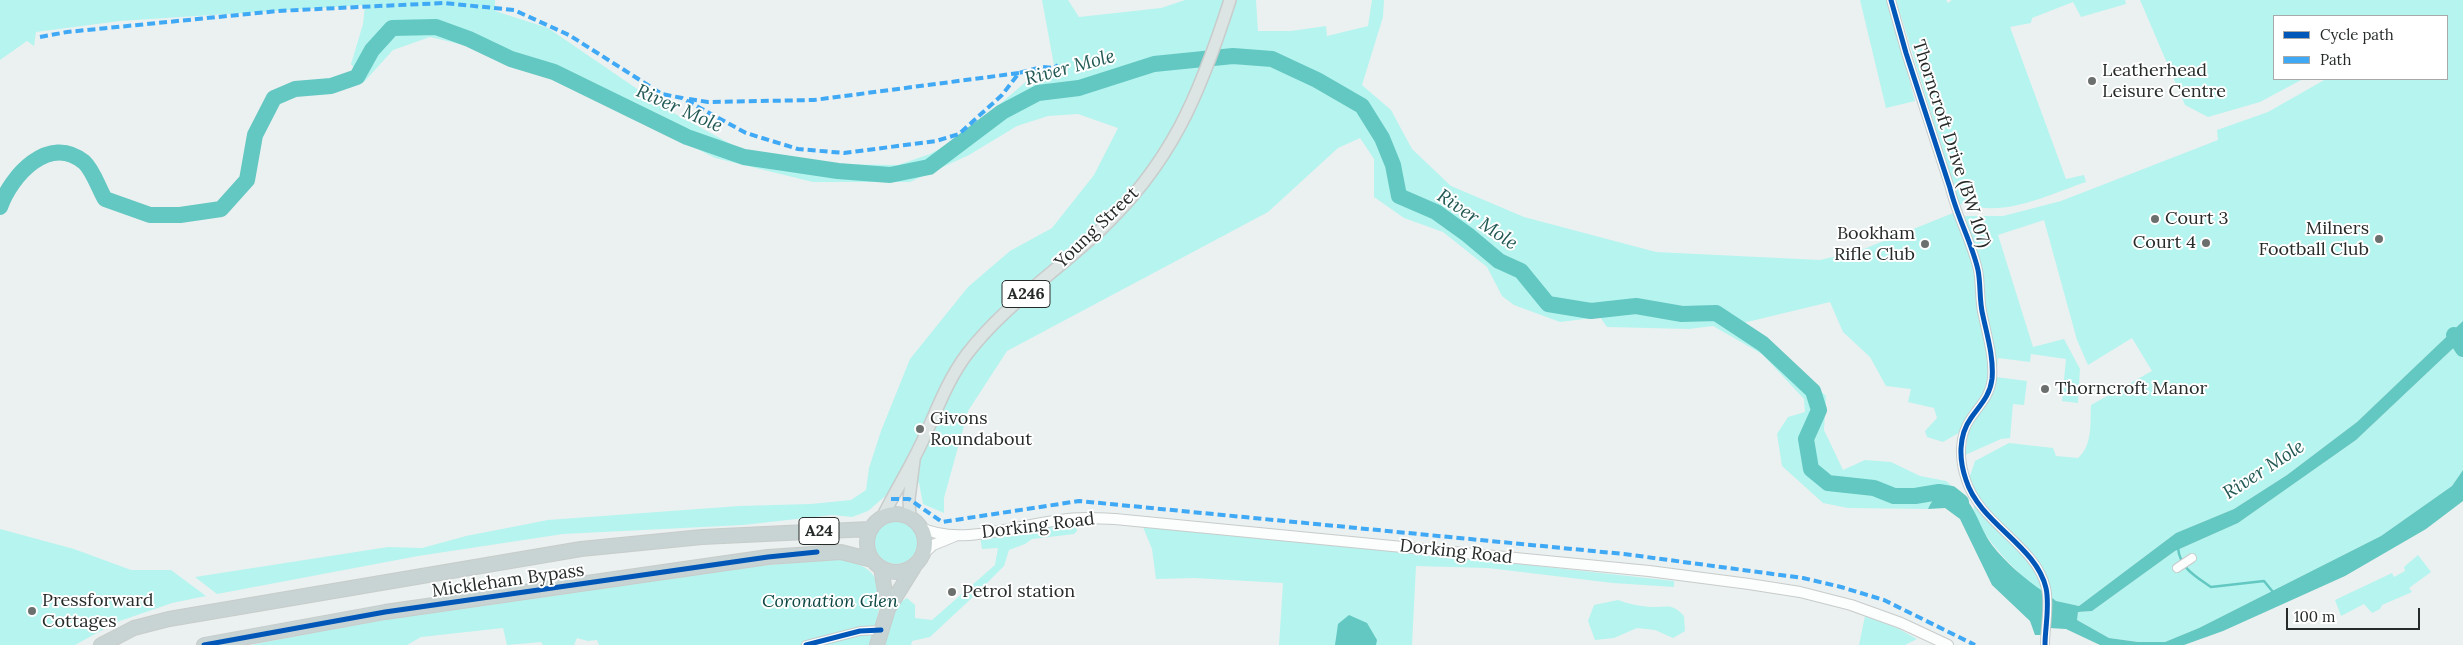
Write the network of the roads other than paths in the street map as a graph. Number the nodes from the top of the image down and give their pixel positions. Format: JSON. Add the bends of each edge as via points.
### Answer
{"nodes":[{"id":1,"x":1230,"y":0,"type":"edge"},
{"id":2,"x":1891,"y":0,"type":"edge"},
{"id":3,"x":914,"y":458,"type":"junction"},
{"id":4,"x":882,"y":518,"type":"junction"},
{"id":5,"x":915,"y":522,"type":"junction"},
{"id":6,"x":870,"y":529,"type":"junction"},
{"id":7,"x":955,"y":536,"type":"junction"},
{"id":8,"x":923,"y":554,"type":"junction"},
{"id":9,"x":2192,"y":558,"type":"dead end"},
{"id":10,"x":876,"y":564,"type":"junction"},
{"id":11,"x":914,"y":566,"type":"junction"},
{"id":12,"x":2176,"y":568,"type":"dead end"},
{"id":13,"x":888,"y":609,"type":"junction"},
{"id":14,"x":881,"y":630,"type":"junction"},
{"id":15,"x":101,"y":645,"type":"edge"},
{"id":16,"x":204,"y":645,"type":"edge"},
{"id":17,"x":806,"y":645,"type":"edge"},
{"id":18,"x":877,"y":645,"type":"edge"},
{"id":19,"x":1948,"y":645,"type":"edge"},
{"id":20,"x":2046,"y":645,"type":"edge"}],
"edges":[{"from":1,"to":3,"type":"main road","name":"Young Street","number":"A246","via":[[1194,102],[1167,150],[1118,212],[1017,301],[967,354],[938,401]]},
{"from":2,"to":20,"type":"street","name":"Thorncroft Drive (BW 107)","via":[[1955,211],[1978,269],[1992,379],[1985,402],[1970,419],[1963,435],[1961,453],[1966,480],[1978,504],[2039,572],[2046,589]]},
{"from":3,"to":4,"type":"main road","name":"Young Street","number":"A246"},
{"from":3,"to":5,"type":"main road","name":"Young Street","number":"A246","via":[[909,499]]},
{"from":4,"to":5,"type":"highway","via":[[891,514]]},
{"from":4,"to":6,"type":"highway"},
{"from":5,"to":7,"type":"main road","name":"Dorking Road","via":[[932,533]]},
{"from":5,"to":8,"type":"highway","via":[[924,535]]},
{"from":6,"to":10,"type":"highway","via":[[866,545]]},
{"from":6,"to":15,"type":"highway","name":"Mickleham Bypass","number":"A24","via":[[702,536],[581,549],[169,618],[134,628]]},
{"from":7,"to":8,"type":"main road","name":"Dorking Road","via":[[933,545]]},
{"from":7,"to":19,"type":"main road","name":"Dorking Road","via":[[1062,520],[1098,518],[1649,571],[1832,599],[1880,614]]},
{"from":8,"to":11,"type":"highway"},
{"from":9,"to":12,"type":"street"},
{"from":10,"to":11,"type":"highway","via":[[900,572]]},
{"from":10,"to":13,"type":"highway"},
{"from":10,"to":16,"type":"highway","name":"Mickleham Bypass","number":"A24","via":[[842,552],[768,557],[385,612]]},
{"from":11,"to":13,"type":"highway"},
{"from":13,"to":14,"type":"highway"},
{"from":14,"to":17,"type":"street","via":[[860,631]]},
{"from":14,"to":18,"type":"highway"}]}
